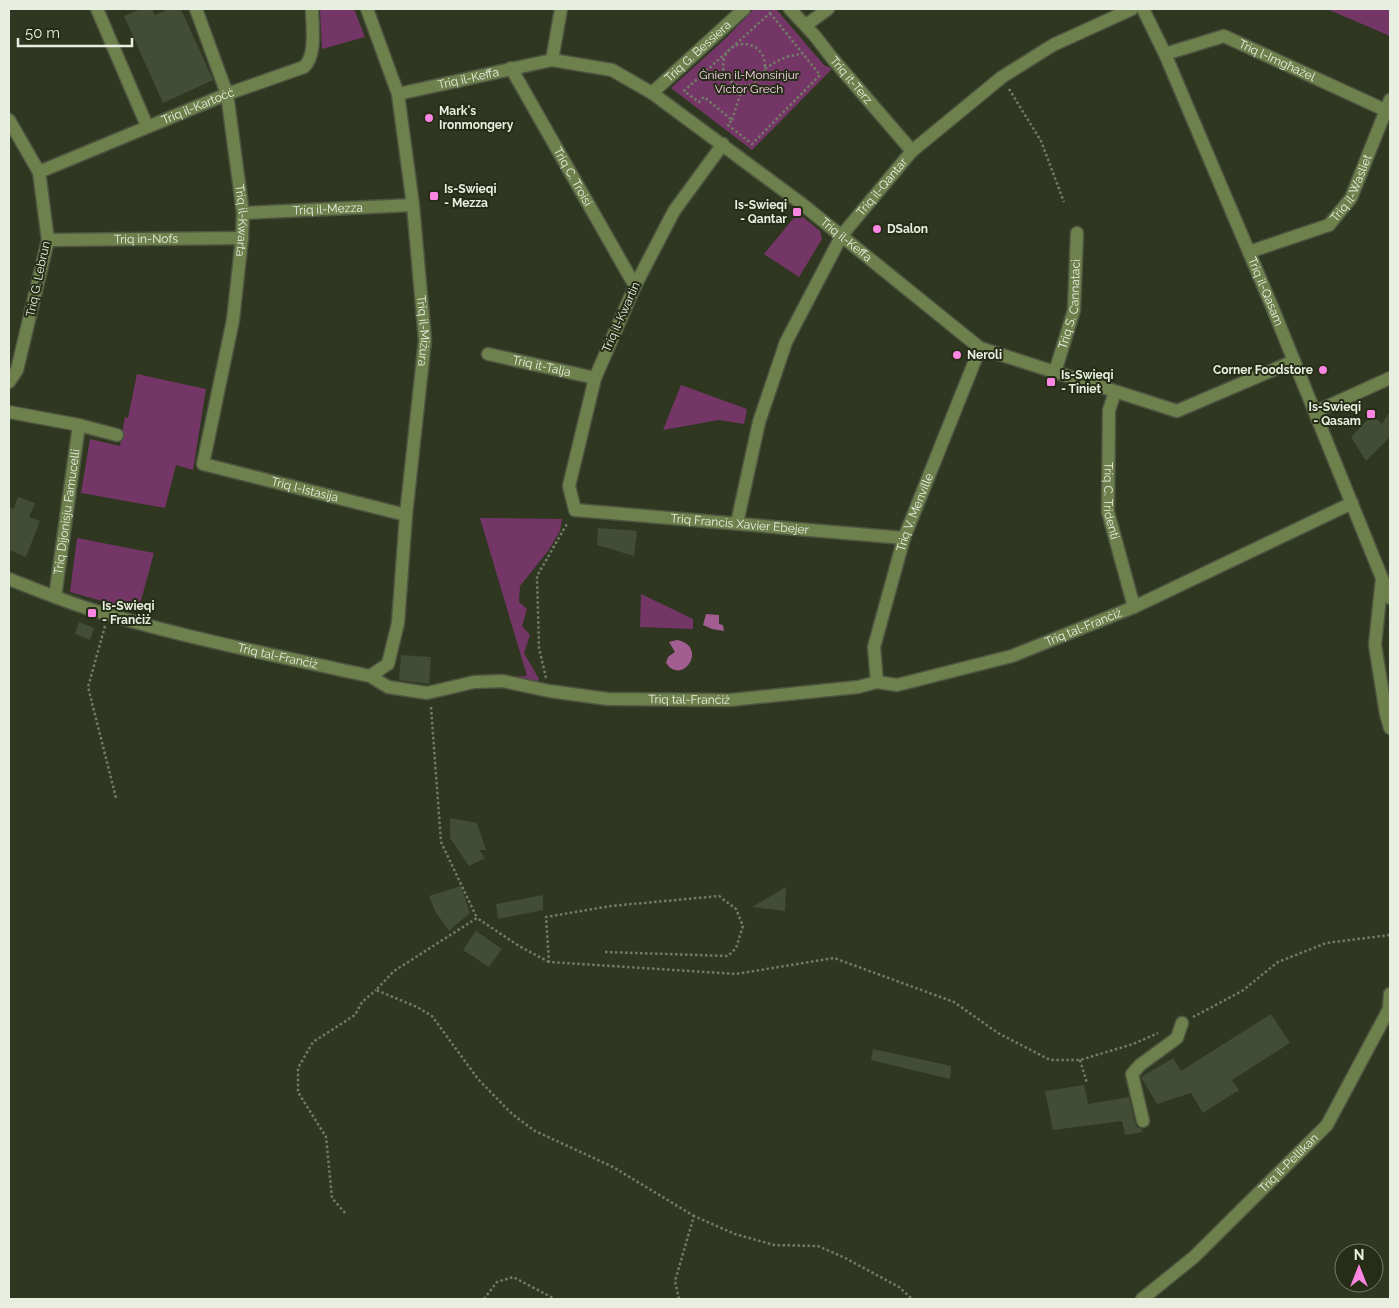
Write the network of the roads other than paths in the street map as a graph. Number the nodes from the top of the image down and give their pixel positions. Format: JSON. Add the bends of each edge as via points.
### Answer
{"nodes":[{"id":1,"x":97,"y":9,"type":"edge"},
{"id":2,"x":196,"y":9,"type":"edge"},
{"id":3,"x":312,"y":9,"type":"edge"},
{"id":4,"x":367,"y":9,"type":"edge"},
{"id":5,"x":561,"y":9,"type":"edge"},
{"id":6,"x":744,"y":9,"type":"edge"},
{"id":7,"x":790,"y":9,"type":"edge"},
{"id":8,"x":828,"y":9,"type":"edge"},
{"id":9,"x":1132,"y":9,"type":"edge"},
{"id":10,"x":1143,"y":9,"type":"edge"},
{"id":11,"x":806,"y":25,"type":"junction"},
{"id":12,"x":1165,"y":54,"type":"junction"},
{"id":13,"x":552,"y":60,"type":"junction"},
{"id":14,"x":511,"y":68,"type":"junction"},
{"id":15,"x":652,"y":93,"type":"junction"},
{"id":16,"x":227,"y":94,"type":"junction"},
{"id":17,"x":398,"y":94,"type":"junction"},
{"id":18,"x":1388,"y":105,"type":"edge"},
{"id":19,"x":9,"y":120,"type":"edge"},
{"id":20,"x":147,"y":126,"type":"junction"},
{"id":21,"x":722,"y":144,"type":"junction"},
{"id":22,"x":912,"y":151,"type":"junction"},
{"id":23,"x":39,"y":172,"type":"junction"},
{"id":24,"x":413,"y":205,"type":"junction"},
{"id":25,"x":243,"y":213,"type":"junction"},
{"id":26,"x":1077,"y":233,"type":"dead end"},
{"id":27,"x":842,"y":235,"type":"junction"},
{"id":28,"x":242,"y":238,"type":"junction"},
{"id":29,"x":48,"y":240,"type":"junction"},
{"id":30,"x":1249,"y":252,"type":"junction"},
{"id":31,"x":635,"y":286,"type":"junction"},
{"id":32,"x":980,"y":348,"type":"junction"},
{"id":33,"x":488,"y":354,"type":"dead end"},
{"id":34,"x":1294,"y":361,"type":"junction"},
{"id":35,"x":1055,"y":372,"type":"junction"},
{"id":36,"x":595,"y":378,"type":"junction"},
{"id":37,"x":1390,"y":378,"type":"edge"},
{"id":38,"x":9,"y":382,"type":"edge"},
{"id":39,"x":1115,"y":392,"type":"junction"},
{"id":40,"x":9,"y":412,"type":"edge"},
{"id":41,"x":1315,"y":412,"type":"junction"},
{"id":42,"x":78,"y":425,"type":"junction"},
{"id":43,"x":117,"y":435,"type":"dead end"},
{"id":44,"x":203,"y":464,"type":"joint"},
{"id":45,"x":1352,"y":503,"type":"junction"},
{"id":46,"x":575,"y":510,"type":"joint"},
{"id":47,"x":406,"y":515,"type":"junction"},
{"id":48,"x":737,"y":523,"type":"junction"},
{"id":49,"x":904,"y":538,"type":"junction"},
{"id":50,"x":1382,"y":576,"type":"junction"},
{"id":51,"x":9,"y":579,"type":"edge"},
{"id":52,"x":55,"y":597,"type":"junction"},
{"id":53,"x":1390,"y":598,"type":"edge"},
{"id":54,"x":1134,"y":607,"type":"junction"},
{"id":55,"x":370,"y":676,"type":"junction"},
{"id":56,"x":877,"y":682,"type":"junction"},
{"id":57,"x":1390,"y":728,"type":"edge"},
{"id":58,"x":1390,"y":994,"type":"edge"},
{"id":59,"x":1182,"y":1023,"type":"road end"},
{"id":60,"x":1143,"y":1121,"type":"dead end"},
{"id":61,"x":1142,"y":1299,"type":"edge"}],
"edges":[{"from":1,"to":20,"type":"street"},
{"from":2,"to":16,"type":"street","name":"Triq il-Kwarta"},
{"from":3,"to":16,"type":"street","name":"Triq il-Kartoċċ","via":[[312,49],[309,62],[304,67]]},
{"from":4,"to":17,"type":"street","name":"Triq il-Miżura"},
{"from":5,"to":13,"type":"street"},
{"from":6,"to":15,"type":"street","name":"Triq G. Bessiera"},
{"from":7,"to":11,"type":"street","name":"Triq it-Terz"},
{"from":8,"to":11,"type":"street"},
{"from":9,"to":22,"type":"street","name":"Triq il-Qantar","via":[[1052,45],[1002,77]]},
{"from":10,"to":12,"type":"street","name":"Triq il-Qasam"},
{"from":11,"to":22,"type":"street","name":"Triq it-Terz"},
{"from":12,"to":18,"type":"street","name":"Triq l-Imgħażel","via":[[1224,36]]},
{"from":12,"to":30,"type":"street","name":"Triq il-Qasam"},
{"from":13,"to":14,"type":"street","name":"Triq il-Keffa"},
{"from":13,"to":15,"type":"street","name":"Triq il-Keffa","via":[[612,70]]},
{"from":14,"to":17,"type":"street","name":"Triq il-Keffa"},
{"from":14,"to":31,"type":"street","name":"Triq C. Troisi"},
{"from":15,"to":21,"type":"street","name":"Triq il-Keffa"},
{"from":16,"to":20,"type":"street","name":"Triq il-Kartoċċ"},
{"from":16,"to":25,"type":"street","name":"Triq il-Kwarta"},
{"from":17,"to":24,"type":"street","name":"Triq il-Miżura"},
{"from":18,"to":30,"type":"street","name":"Triq il-Wasliet","via":[[1351,198],[1329,225]]},
{"from":19,"to":23,"type":"street","name":"Triq G. Lebrun"},
{"from":20,"to":23,"type":"street","name":"Triq il-Kartoċċ"},
{"from":21,"to":27,"type":"street","name":"Triq il-Keffa"},
{"from":21,"to":31,"type":"street","name":"Triq il-Kwartin","via":[[674,211]]},
{"from":22,"to":27,"type":"street","name":"Triq il-Qantar"},
{"from":23,"to":29,"type":"street","name":"Triq G. Lebrun"},
{"from":24,"to":25,"type":"street","name":"Triq il-Mezza"},
{"from":24,"to":47,"type":"street","name":"Triq il-Miżura","via":[[424,340]]},
{"from":25,"to":28,"type":"street","name":"Triq il-Kwarta"},
{"from":26,"to":35,"type":"street","name":"Triq S. Cannataci","via":[[1074,310]]},
{"from":27,"to":32,"type":"street","name":"Triq il-Keffa"},
{"from":27,"to":48,"type":"street","name":"Triq il-Qantar","via":[[786,342],[759,422]]},
{"from":28,"to":29,"type":"street","name":"Triq in-Nofs"},
{"from":28,"to":44,"type":"street","name":"Triq il-Kwarta","via":[[233,320]]},
{"from":29,"to":38,"type":"street","name":"Triq G. Lebrun","via":[[17,370]]},
{"from":30,"to":34,"type":"street","name":"Triq il-Qasam"},
{"from":31,"to":36,"type":"street","name":"Triq il-Kwartin"},
{"from":32,"to":35,"type":"street","name":"Triq il-Keffa"},
{"from":32,"to":49,"type":"street","name":"Triq V. Menville"},
{"from":33,"to":36,"type":"street","name":"Triq it-Talja"},
{"from":34,"to":39,"type":"street","name":"Triq il-Keffa","via":[[1177,411]]},
{"from":34,"to":41,"type":"street","name":"Triq il-Qasam"},
{"from":35,"to":39,"type":"street","name":"Triq il-Keffa"},
{"from":36,"to":46,"type":"street","name":"Triq il-Kwartin","via":[[569,486]]},
{"from":37,"to":41,"type":"street"},
{"from":39,"to":54,"type":"street","name":"Triq C. Tridenti","via":[[1109,410],[1108,512]]},
{"from":40,"to":42,"type":"street"},
{"from":41,"to":45,"type":"street","name":"Triq il-Qasam"},
{"from":42,"to":43,"type":"street"},
{"from":42,"to":52,"type":"street","name":"Triq Dijonisju Famucelli"},
{"from":44,"to":47,"type":"street","name":"Triq l-Istasija"},
{"from":45,"to":50,"type":"street","name":"Triq il-Qasam"},
{"from":45,"to":54,"type":"street","name":"Triq tal-Franċiż"},
{"from":46,"to":48,"type":"street","name":"Triq Francis Xavier Ebejer"},
{"from":47,"to":55,"type":"street","name":"Triq il-Miżura","via":[[398,623],[388,664]]},
{"from":48,"to":49,"type":"street","name":"Triq Francis Xavier Ebejer"},
{"from":49,"to":56,"type":"street","name":"Triq V. Menville","via":[[874,647]]},
{"from":50,"to":53,"type":"street","name":"Triq il-Qasam"},
{"from":50,"to":57,"type":"street","via":[[1375,645]]},
{"from":51,"to":52,"type":"street","name":"Triq tal-Franċiż"},
{"from":52,"to":55,"type":"street","name":"Triq tal-Franċiż","via":[[108,615],[210,642]]},
{"from":54,"to":56,"type":"street","name":"Triq tal-Franċiż","via":[[1012,656],[897,685]]},
{"from":55,"to":56,"type":"street","name":"Triq tal-Franċiż","via":[[388,687],[427,693],[474,682],[503,682],[608,700],[730,700]]},
{"from":58,"to":61,"type":"street","name":"Triq il-Pellikan","via":[[1389,1009],[1327,1125],[1194,1257]]},
{"from":59,"to":60,"type":"street","via":[[1177,1038],[1132,1074]]}]}
